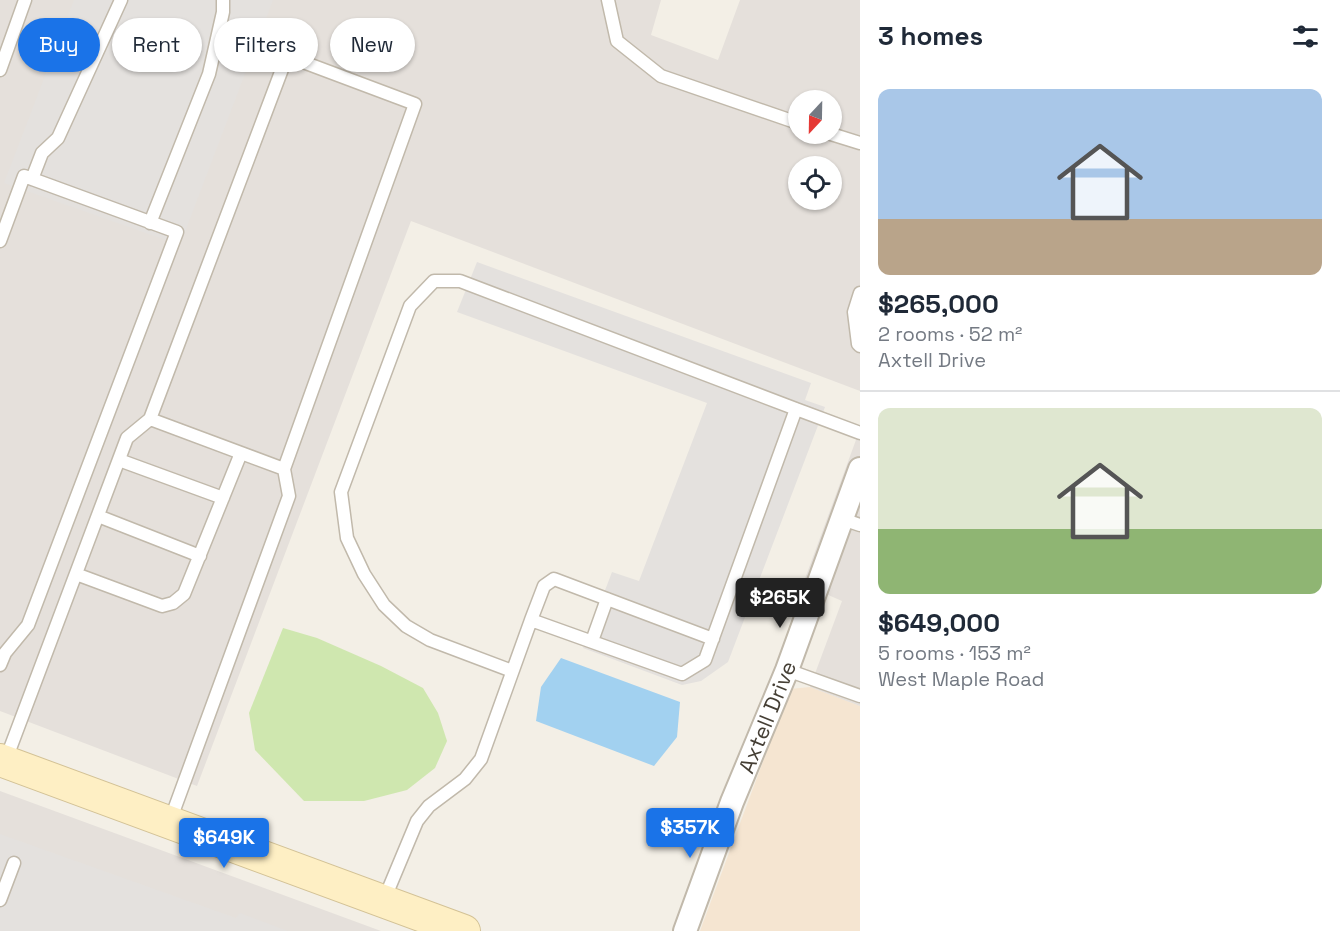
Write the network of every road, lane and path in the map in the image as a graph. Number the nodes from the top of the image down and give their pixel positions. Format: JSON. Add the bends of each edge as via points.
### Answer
{"nodes":[{"id":1,"x":26,"y":0,"type":"edge"},
{"id":2,"x":121,"y":0,"type":"edge"},
{"id":3,"x":223,"y":0,"type":"edge"},
{"id":4,"x":608,"y":0,"type":"edge"},
{"id":5,"x":0,"y":70,"type":"edge"},
{"id":6,"x":788,"y":120,"type":"edge"},
{"id":7,"x":842,"y":137,"type":"edge"},
{"id":8,"x":860,"y":143,"type":"edge"},
{"id":9,"x":32,"y":179,"type":"junction"},
{"id":10,"x":150,"y":223,"type":"junction"},
{"id":11,"x":0,"y":241,"type":"edge"},
{"id":12,"x":860,"y":293,"type":"edge"},
{"id":13,"x":860,"y":346,"type":"edge"},
{"id":14,"x":796,"y":409,"type":"junction"},
{"id":15,"x":150,"y":418,"type":"junction"},
{"id":16,"x":860,"y":433,"type":"edge"},
{"id":17,"x":241,"y":453,"type":"junction"},
{"id":18,"x":119,"y":460,"type":"junction"},
{"id":19,"x":284,"y":469,"type":"junction"},
{"id":20,"x":859,"y":474,"type":"edge"},
{"id":21,"x":223,"y":498,"type":"junction"},
{"id":22,"x":98,"y":516,"type":"junction"},
{"id":23,"x":851,"y":522,"type":"edge"},
{"id":24,"x":200,"y":556,"type":"junction"},
{"id":25,"x":76,"y":574,"type":"junction"},
{"id":26,"x":607,"y":599,"type":"junction"},
{"id":27,"x":531,"y":620,"type":"junction"},
{"id":28,"x":713,"y":639,"type":"junction"},
{"id":29,"x":591,"y":642,"type":"junction"},
{"id":30,"x":2,"y":651,"type":"edge"},
{"id":31,"x":0,"y":665,"type":"edge"},
{"id":32,"x":787,"y":670,"type":"junction"},
{"id":33,"x":512,"y":671,"type":"junction"},
{"id":34,"x":860,"y":696,"type":"edge"},
{"id":35,"x":3,"y":761,"type":"edge"},
{"id":36,"x":169,"y":822,"type":"junction"},
{"id":37,"x":14,"y":863,"type":"dead end"},
{"id":38,"x":0,"y":900,"type":"edge"},
{"id":39,"x":384,"y":902,"type":"junction"},
{"id":40,"x":464,"y":931,"type":"edge"},
{"id":41,"x":685,"y":931,"type":"edge"}],
"edges":[{"from":1,"to":5,"type":"lane"},
{"from":2,"to":9,"type":"lane","via":[[58,138],[42,153]]},
{"from":3,"to":10,"type":"lane","via":[[209,74]]},
{"from":4,"to":6,"type":"lane","via":[[618,40],[661,76]]},
{"from":7,"to":8,"type":"lane"},
{"from":9,"to":10,"type":"lane"},
{"from":9,"to":11,"type":"lane","via":[[24,176]]},
{"from":10,"to":30,"type":"lane","via":[[177,232],[28,625]]},
{"from":12,"to":13,"type":"lane","via":[[854,312]]},
{"from":14,"to":16,"type":"lane"},
{"from":14,"to":28,"type":"lane"},
{"from":14,"to":33,"type":"lane","via":[[460,281],[434,282],[410,306],[341,492],[347,538],[384,605],[406,626],[430,640]]},
{"from":15,"to":17,"type":"lane"},
{"from":15,"to":18,"type":"lane","via":[[127,438]]},
{"from":15,"to":19,"type":"lane","via":[[287,56],[416,104]]},
{"from":17,"to":19,"type":"lane"},
{"from":17,"to":21,"type":"lane"},
{"from":18,"to":21,"type":"lane"},
{"from":18,"to":22,"type":"lane"},
{"from":19,"to":36,"type":"lane","via":[[289,496]]},
{"from":20,"to":23,"type":"street","name":"Axtell Drive"},
{"from":21,"to":24,"type":"lane"},
{"from":22,"to":24,"type":"lane"},
{"from":22,"to":25,"type":"lane"},
{"from":23,"to":32,"type":"street","name":"Axtell Drive"},
{"from":24,"to":25,"type":"lane","via":[[184,594],[174,603],[162,606]]},
{"from":25,"to":35,"type":"lane"},
{"from":26,"to":27,"type":"lane","via":[[554,579],[544,586]]},
{"from":26,"to":28,"type":"lane"},
{"from":26,"to":29,"type":"lane"},
{"from":27,"to":29,"type":"lane"},
{"from":27,"to":33,"type":"lane"},
{"from":28,"to":29,"type":"lane","via":[[705,660],[682,674]]},
{"from":30,"to":31,"type":"lane"},
{"from":32,"to":34,"type":"lane"},
{"from":32,"to":41,"type":"street","name":"Axtell Drive","via":[[732,802]]},
{"from":33,"to":39,"type":"lane","via":[[481,759],[465,779],[429,806],[417,821]]},
{"from":35,"to":36,"type":"main road"},
{"from":36,"to":39,"type":"main road"},
{"from":37,"to":38,"type":"lane"},
{"from":39,"to":40,"type":"main road"}]}
